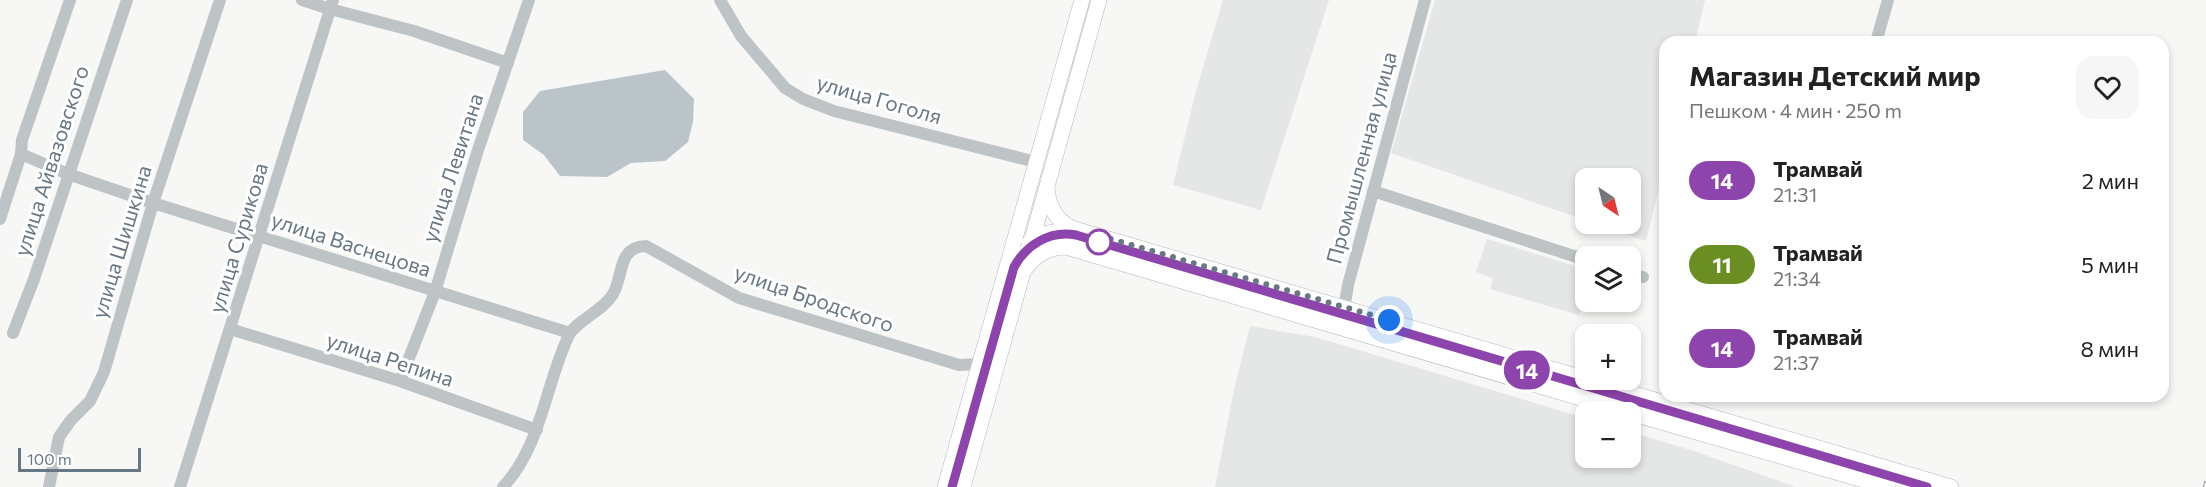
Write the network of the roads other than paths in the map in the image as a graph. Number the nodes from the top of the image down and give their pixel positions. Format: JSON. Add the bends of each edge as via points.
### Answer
{"nodes":[{"id":1,"x":70,"y":0,"type":"edge"},
{"id":2,"x":127,"y":0,"type":"edge"},
{"id":3,"x":220,"y":0,"type":"edge"},
{"id":4,"x":303,"y":0,"type":"edge"},
{"id":5,"x":529,"y":0,"type":"edge"},
{"id":6,"x":720,"y":0,"type":"edge"},
{"id":7,"x":1082,"y":0,"type":"edge"},
{"id":8,"x":1099,"y":0,"type":"edge"},
{"id":9,"x":1425,"y":0,"type":"edge"},
{"id":10,"x":1888,"y":0,"type":"edge"},
{"id":11,"x":331,"y":5,"type":"edge"},
{"id":12,"x":1878,"y":36,"type":"edge"},
{"id":13,"x":508,"y":63,"type":"junction"},
{"id":14,"x":21,"y":154,"type":"junction"},
{"id":15,"x":1036,"y":162,"type":"junction"},
{"id":16,"x":68,"y":174,"type":"junction"},
{"id":17,"x":1030,"y":184,"type":"junction"},
{"id":18,"x":1047,"y":186,"type":"junction"},
{"id":19,"x":1373,"y":191,"type":"junction"},
{"id":20,"x":153,"y":203,"type":"junction"},
{"id":21,"x":1038,"y":218,"type":"junction"},
{"id":22,"x":0,"y":219,"type":"edge"},
{"id":23,"x":1071,"y":228,"type":"junction"},
{"id":24,"x":1048,"y":233,"type":"junction"},
{"id":25,"x":260,"y":236,"type":"junction"},
{"id":26,"x":1032,"y":240,"type":"junction"},
{"id":27,"x":1066,"y":247,"type":"junction"},
{"id":28,"x":1575,"y":256,"type":"edge"},
{"id":29,"x":1006,"y":268,"type":"junction"},
{"id":30,"x":1025,"y":269,"type":"junction"},
{"id":31,"x":435,"y":292,"type":"junction"},
{"id":32,"x":1344,"y":307,"type":"junction"},
{"id":33,"x":1343,"y":327,"type":"junction"},
{"id":34,"x":230,"y":329,"type":"junction"},
{"id":35,"x":13,"y":333,"type":"dead end"},
{"id":36,"x":570,"y":333,"type":"junction"},
{"id":37,"x":979,"y":364,"type":"junction"},
{"id":38,"x":1575,"y":376,"type":"edge"},
{"id":39,"x":400,"y":381,"type":"junction"},
{"id":40,"x":1623,"y":390,"type":"edge"},
{"id":41,"x":1659,"y":401,"type":"edge"},
{"id":42,"x":1592,"y":402,"type":"edge"},
{"id":43,"x":1664,"y":402,"type":"edge"},
{"id":44,"x":1641,"y":416,"type":"edge"},
{"id":45,"x":537,"y":430,"type":"junction"},
{"id":46,"x":49,"y":487,"type":"edge"},
{"id":47,"x":180,"y":487,"type":"edge"},
{"id":48,"x":503,"y":487,"type":"edge"},
{"id":49,"x":945,"y":487,"type":"edge"},
{"id":50,"x":963,"y":487,"type":"edge"},
{"id":51,"x":1888,"y":487,"type":"edge"},
{"id":52,"x":1951,"y":487,"type":"edge"}],
"edges":[{"from":1,"to":14,"type":"street","via":[[22,140]]},
{"from":2,"to":16,"type":"street","name":"улица Айвазовского"},
{"from":3,"to":20,"type":"street","name":"улица Шишкина"},
{"from":4,"to":11,"type":"street"},
{"from":5,"to":13,"type":"street","name":"улица Левитана"},
{"from":6,"to":15,"type":"street","name":"улица Гоголя","via":[[741,36],[786,88],[802,99],[834,111]]},
{"from":7,"to":15,"type":"main road"},
{"from":8,"to":18,"type":"main road"},
{"from":9,"to":19,"type":"street","name":"Промышленная улица"},
{"from":10,"to":12,"type":"street"},
{"from":11,"to":13,"type":"street"},
{"from":11,"to":25,"type":"street","name":"улица Сурикова"},
{"from":13,"to":31,"type":"street","name":"улица Левитана"},
{"from":14,"to":16,"type":"street","name":"улица Васнецова"},
{"from":14,"to":22,"type":"street"},
{"from":15,"to":17,"type":"main road"},
{"from":16,"to":20,"type":"street","name":"улица Васнецова"},
{"from":16,"to":35,"type":"street","name":"улица Айвазовского"},
{"from":17,"to":21,"type":"main road"},
{"from":17,"to":29,"type":"main road"},
{"from":18,"to":21,"type":"main road"},
{"from":18,"to":23,"type":"main road","via":[[1048,202],[1056,217]]},
{"from":19,"to":28,"type":"street"},
{"from":19,"to":32,"type":"street","name":"Промышленная улица"},
{"from":20,"to":25,"type":"street","name":"улица Васнецова"},
{"from":20,"to":46,"type":"street","name":"улица Шишкина","via":[[104,372],[90,401],[59,438]]},
{"from":21,"to":24,"type":"main road"},
{"from":21,"to":26,"type":"main road"},
{"from":23,"to":24,"type":"main road"},
{"from":23,"to":32,"type":"main road"},
{"from":24,"to":26,"type":"main road"},
{"from":24,"to":27,"type":"main road"},
{"from":25,"to":31,"type":"street","name":"улица Васнецова"},
{"from":25,"to":34,"type":"street","name":"улица Сурикова"},
{"from":26,"to":29,"type":"main road"},
{"from":26,"to":30,"type":"main road"},
{"from":27,"to":30,"type":"main road","via":[[1043,251]]},
{"from":27,"to":33,"type":"main road"},
{"from":29,"to":37,"type":"main road"},
{"from":30,"to":50,"type":"main road"},
{"from":31,"to":36,"type":"street","name":"улица Васнецова"},
{"from":31,"to":39,"type":"street","name":"улица Левитана"},
{"from":32,"to":33,"type":"street","name":"Промышленная улица"},
{"from":32,"to":38,"type":"main road"},
{"from":33,"to":42,"type":"main road"},
{"from":34,"to":39,"type":"street","name":"улица Репина"},
{"from":34,"to":47,"type":"street","name":"улица Сурикова"},
{"from":36,"to":37,"type":"street","name":"улица Бродского","via":[[613,294],[627,252],[636,246],[646,246],[739,298],[960,365]]},
{"from":36,"to":45,"type":"street"},
{"from":37,"to":49,"type":"main road"},
{"from":39,"to":45,"type":"street","name":"улица Репина"},
{"from":40,"to":41,"type":"main road"},
{"from":43,"to":52,"type":"main road"},
{"from":44,"to":51,"type":"main road"},
{"from":45,"to":48,"type":"street"}]}
